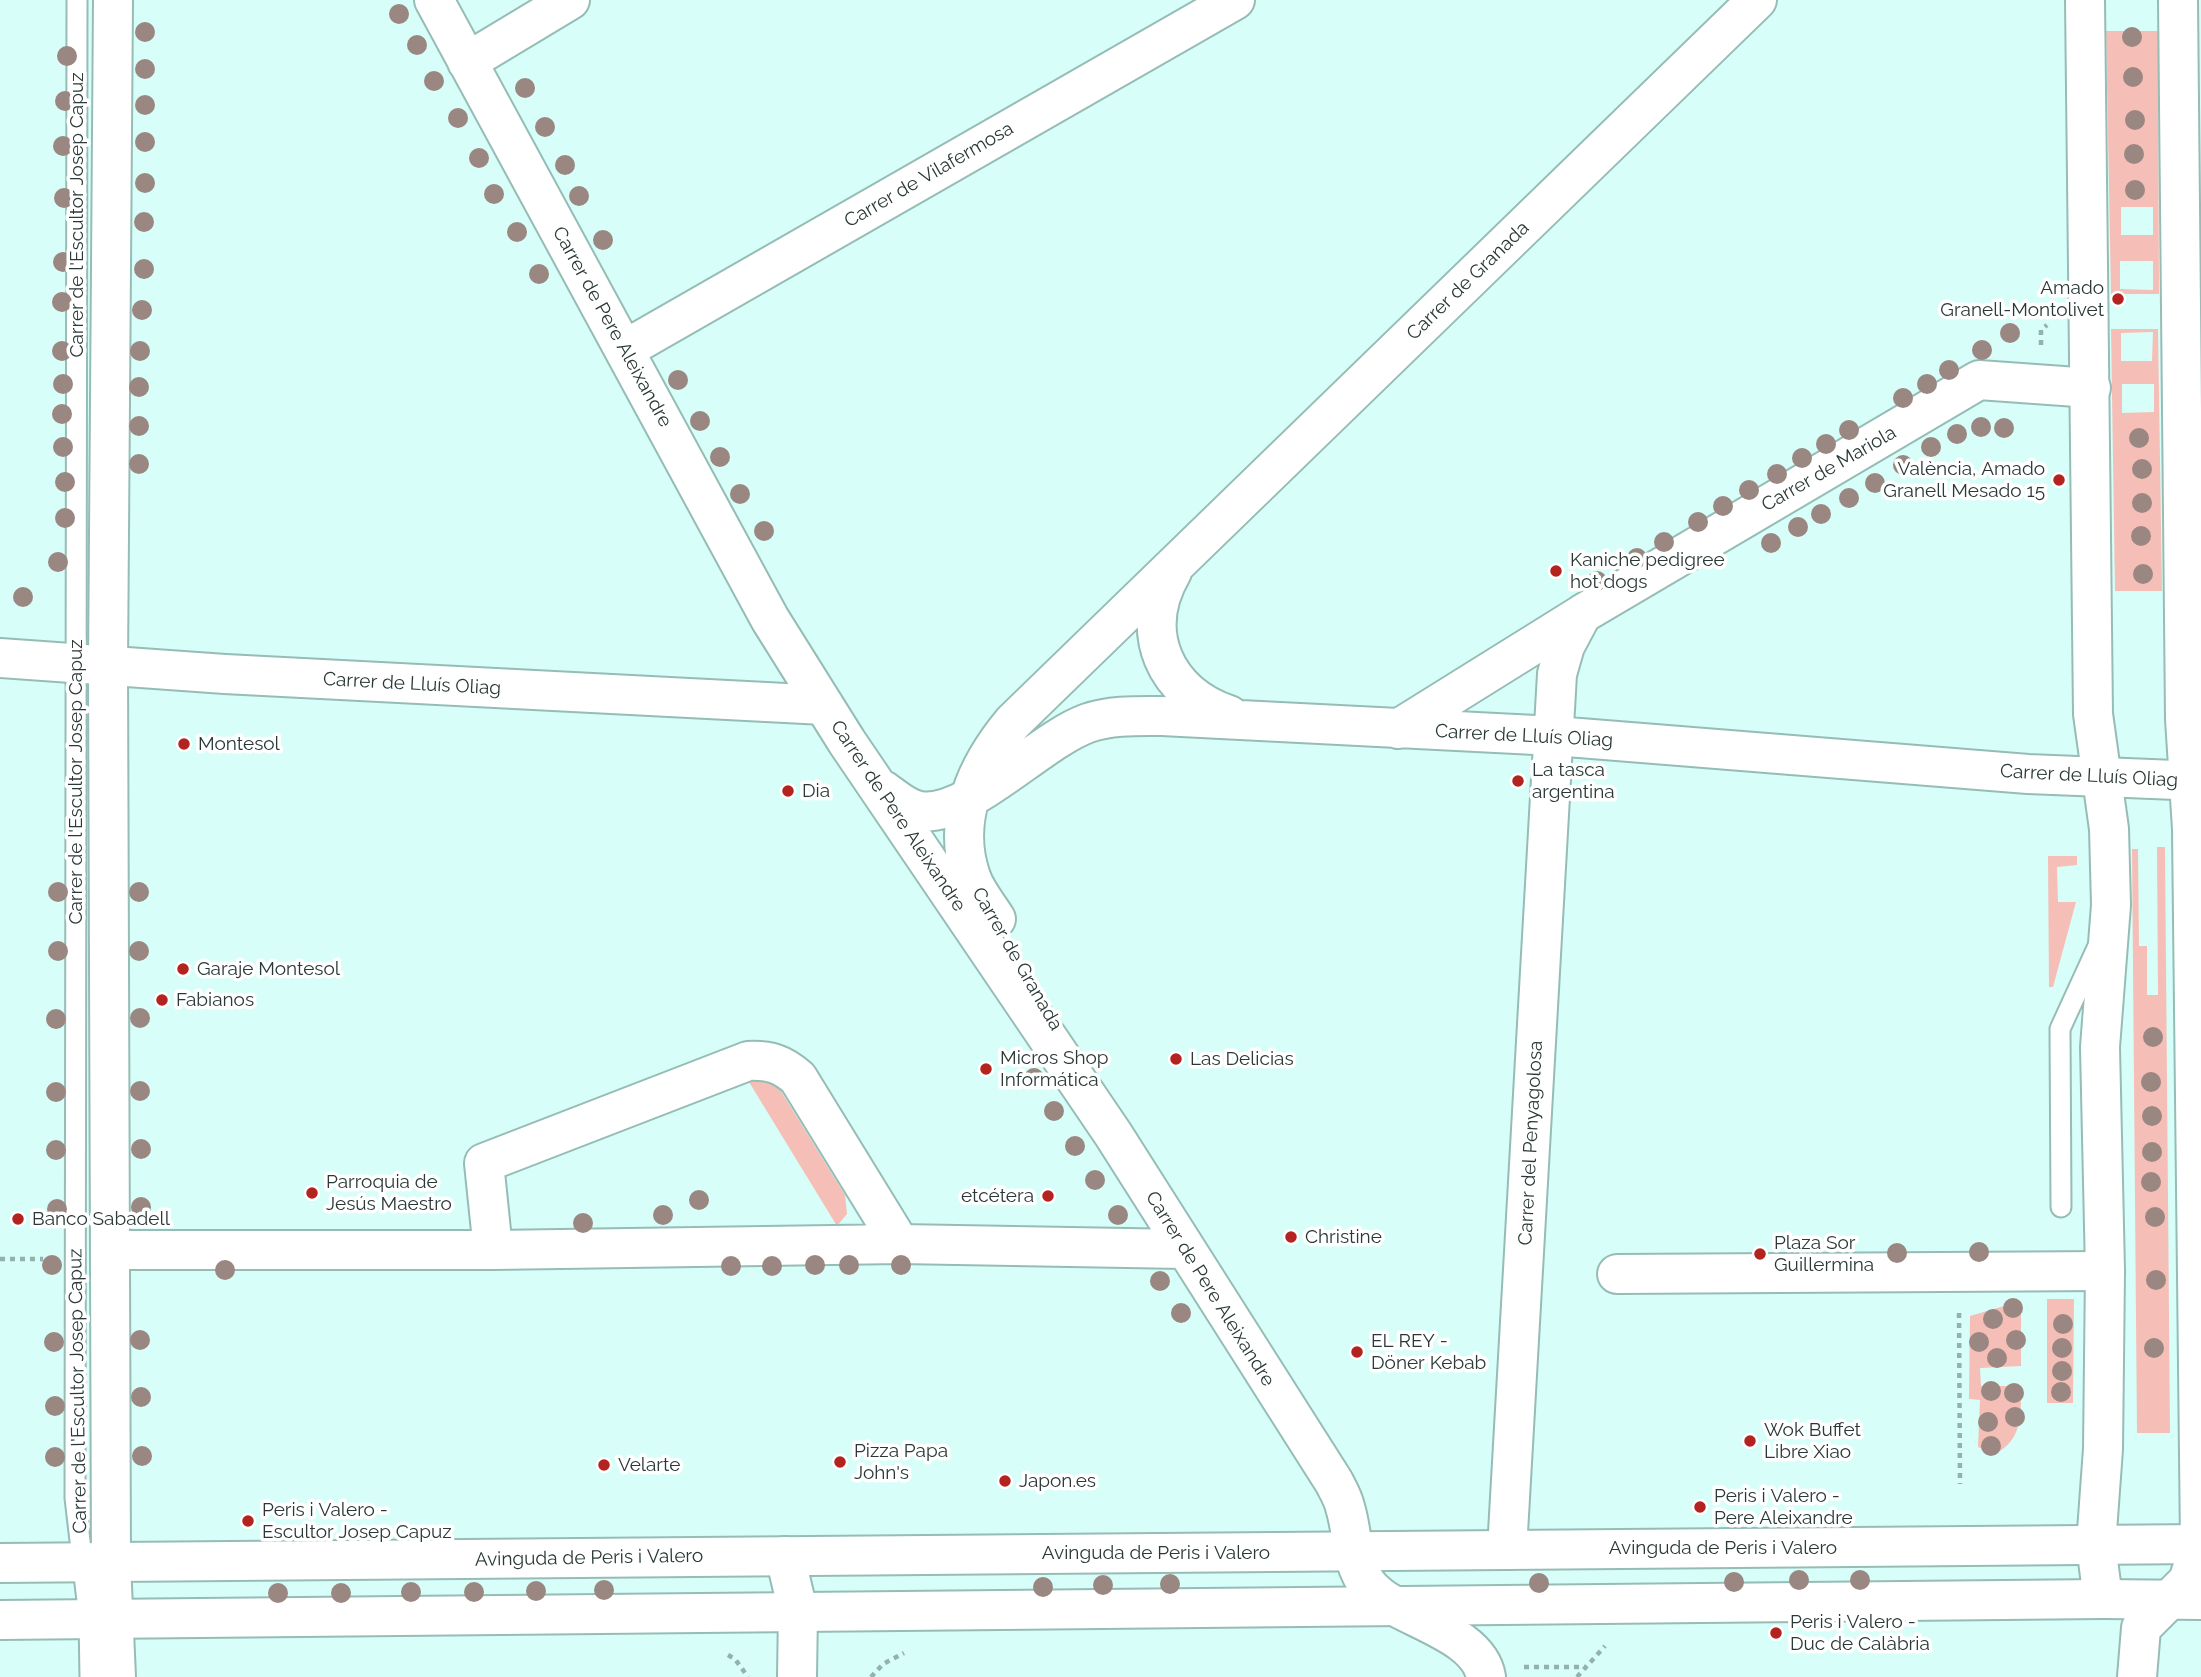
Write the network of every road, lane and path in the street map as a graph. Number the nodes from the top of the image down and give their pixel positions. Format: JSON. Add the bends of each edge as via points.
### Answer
{"nodes":[{"id":1,"x":77,"y":0,"type":"edge"},
{"id":2,"x":113,"y":0,"type":"edge"},
{"id":3,"x":434,"y":0,"type":"edge"},
{"id":4,"x":570,"y":0,"type":"edge"},
{"id":5,"x":1235,"y":0,"type":"edge"},
{"id":6,"x":1757,"y":0,"type":"edge"},
{"id":7,"x":2085,"y":0,"type":"edge"},
{"id":8,"x":2178,"y":0,"type":"edge"},
{"id":9,"x":467,"y":62,"type":"junction"},
{"id":10,"x":624,"y":350,"type":"junction"},
{"id":11,"x":2091,"y":388,"type":"junction"},
{"id":12,"x":1179,"y":561,"type":"junction"},
{"id":13,"x":1582,"y":614,"type":"junction"},
{"id":14,"x":0,"y":658,"type":"edge"},
{"id":15,"x":92,"y":664,"type":"junction"},
{"id":16,"x":824,"y":705,"type":"junction"},
{"id":17,"x":1246,"y":721,"type":"junction"},
{"id":18,"x":1398,"y":729,"type":"junction"},
{"id":19,"x":1555,"y":736,"type":"junction"},
{"id":20,"x":2102,"y":778,"type":"junction"},
{"id":21,"x":2194,"y":781,"type":"edge"},
{"id":22,"x":879,"y":786,"type":"junction"},
{"id":23,"x":967,"y":801,"type":"junction"},
{"id":24,"x":2111,"y":905,"type":"junction"},
{"id":25,"x":2197,"y":918,"type":"edge"},
{"id":26,"x":1113,"y":1134,"type":"junction"},
{"id":27,"x":2061,"y":1207,"type":"dead end"},
{"id":28,"x":900,"y":1244,"type":"junction"},
{"id":29,"x":1183,"y":1249,"type":"junction"},
{"id":30,"x":111,"y":1250,"type":"junction"},
{"id":31,"x":493,"y":1250,"type":"junction"},
{"id":32,"x":0,"y":1259,"type":"edge"},
{"id":33,"x":43,"y":1259,"type":"dead end"},
{"id":34,"x":2200,"y":1259,"type":"edge"},
{"id":35,"x":2105,"y":1271,"type":"junction"},
{"id":36,"x":1958,"y":1273,"type":"junction"},
{"id":37,"x":1617,"y":1274,"type":"dead end"},
{"id":38,"x":1960,"y":1484,"type":"dead end"},
{"id":39,"x":2201,"y":1544,"type":"edge"},
{"id":40,"x":2096,"y":1545,"type":"junction"},
{"id":41,"x":1507,"y":1550,"type":"junction"},
{"id":42,"x":1352,"y":1552,"type":"junction"},
{"id":43,"x":785,"y":1556,"type":"junction"},
{"id":44,"x":0,"y":1563,"type":"edge"},
{"id":45,"x":97,"y":1563,"type":"junction"},
{"id":46,"x":2103,"y":1599,"type":"junction"},
{"id":47,"x":2185,"y":1600,"type":"edge"},
{"id":48,"x":1394,"y":1606,"type":"junction"},
{"id":49,"x":798,"y":1611,"type":"junction"},
{"id":50,"x":101,"y":1618,"type":"junction"},
{"id":51,"x":0,"y":1620,"type":"edge"},
{"id":52,"x":1608,"y":1643,"type":"dead end"},
{"id":53,"x":1535,"y":1667,"type":"dead end"},
{"id":54,"x":1586,"y":1667,"type":"junction"},
{"id":55,"x":107,"y":1671,"type":"edge"},
{"id":56,"x":797,"y":1677,"type":"edge"},
{"id":57,"x":1486,"y":1677,"type":"edge"},
{"id":58,"x":1577,"y":1677,"type":"edge"},
{"id":59,"x":2137,"y":1677,"type":"edge"}],
"edges":[{"from":1,"to":15,"type":"lane","name":"Carrer de l'Escultor Josep Capuz"},
{"from":2,"to":15,"type":"street","name":"Carrer de l'Escultor Josep Capuz"},
{"from":3,"to":9,"type":"street","name":"Carrer de Pere Aleixandre"},
{"from":4,"to":9,"type":"street"},
{"from":5,"to":10,"type":"street","name":"Carrer de Vilafermosa"},
{"from":6,"to":12,"type":"street","name":"Carrer de Granada"},
{"from":7,"to":11,"type":"street"},
{"from":8,"to":21,"type":"street","via":[[2185,719]]},
{"from":9,"to":10,"type":"street","name":"Carrer de Pere Aleixandre"},
{"from":10,"to":16,"type":"street","name":"Carrer de Pere Aleixandre","via":[[770,619]]},
{"from":11,"to":13,"type":"street","name":"Carrer de Mariola","via":[[1979,380]]},
{"from":11,"to":20,"type":"street","via":[[2093,714]]},
{"from":12,"to":17,"type":"street","name":"Carrer de Granada","via":[[1160,592],[1155,615],[1169,671],[1207,708]]},
{"from":12,"to":23,"type":"street","name":"Carrer de Granada","via":[[1013,722],[995,744]]},
{"from":13,"to":18,"type":"street","name":"Carrer de Mariola"},
{"from":13,"to":19,"type":"street","via":[[1557,674]]},
{"from":14,"to":15,"type":"street","name":"Carrer de Lluís Oliag"},
{"from":15,"to":16,"type":"street","name":"Carrer de Lluís Oliag"},
{"from":15,"to":30,"type":"street","name":"Carrer de l'Escultor Josep Capuz"},
{"from":15,"to":45,"type":"lane","name":"Carrer de l'Escultor Josep Capuz","via":[[75,1498]]},
{"from":16,"to":22,"type":"street","name":"Carrer de Pere Aleixandre"},
{"from":17,"to":18,"type":"street","name":"Carrer de Lluís Oliag"},
{"from":17,"to":23,"type":"street","name":"Carrer de Lluís Oliag","via":[[1122,716],[1088,723],[1037,750]]},
{"from":18,"to":19,"type":"street","name":"Carrer de Lluís Oliag"},
{"from":19,"to":20,"type":"street","name":"Carrer de Lluís Oliag"},
{"from":19,"to":41,"type":"street","name":"Carrer del Penyagolosa"},
{"from":20,"to":21,"type":"street","name":"Carrer de Lluís Oliag"},
{"from":20,"to":24,"type":"street"},
{"from":21,"to":25,"type":"street"},
{"from":22,"to":23,"type":"street","name":"Carrer de Lluís Oliag","via":[[905,806],[920,811],[943,810]]},
{"from":22,"to":26,"type":"street","name":"Carrer de Pere Aleixandre","via":[[997,968]]},
{"from":23,"to":26,"type":"street","name":"Carrer de Granada","via":[[965,850],[971,878],[1024,966]]},
{"from":24,"to":27,"type":"lane","via":[[2103,934],[2060,1029]]},
{"from":24,"to":35,"type":"street","via":[[2100,1047]]},
{"from":25,"to":34,"type":"street"},
{"from":26,"to":29,"type":"street","name":"Carrer de Pere Aleixandre"},
{"from":28,"to":29,"type":"street"},
{"from":28,"to":31,"type":"street"},
{"from":28,"to":31,"type":"street","via":[[798,1078],[785,1066],[748,1060],[484,1163]]},
{"from":29,"to":42,"type":"street","name":"Carrer de Pere Aleixandre","via":[[1334,1482],[1345,1505]]},
{"from":30,"to":31,"type":"street"},
{"from":30,"to":45,"type":"street","name":"Carrer de l'Escultor Josep Capuz"},
{"from":32,"to":33,"type":"path"},
{"from":34,"to":39,"type":"street"},
{"from":35,"to":36,"type":"street"},
{"from":35,"to":40,"type":"street","via":[[2103,1449]]},
{"from":36,"to":37,"type":"street"},
{"from":36,"to":38,"type":"path"},
{"from":39,"to":40,"type":"street","name":"Avinguda de Peris i Valero"},
{"from":39,"to":47,"type":"street"},
{"from":40,"to":41,"type":"street","name":"Avinguda de Peris i Valero"},
{"from":40,"to":46,"type":"street"},
{"from":41,"to":42,"type":"street","name":"Avinguda de Peris i Valero"},
{"from":42,"to":43,"type":"street","name":"Avinguda de Peris i Valero"},
{"from":42,"to":48,"type":"street","name":"Carrer de Pere Aleixandre","via":[[1361,1576]]},
{"from":43,"to":45,"type":"street","name":"Avinguda de Peris i Valero"},
{"from":43,"to":49,"type":"street"},
{"from":44,"to":45,"type":"street","name":"Avinguda de Peris i Valero"},
{"from":45,"to":50,"type":"street"},
{"from":46,"to":47,"type":"street"},
{"from":46,"to":48,"type":"street"},
{"from":47,"to":59,"type":"street","via":[[2141,1628]]},
{"from":48,"to":49,"type":"street"},
{"from":48,"to":57,"type":"street","via":[[1443,1630],[1468,1649],[1485,1668]]},
{"from":49,"to":50,"type":"street"},
{"from":49,"to":56,"type":"street"},
{"from":50,"to":51,"type":"street"},
{"from":50,"to":55,"type":"street"},
{"from":52,"to":54,"type":"path"},
{"from":53,"to":54,"type":"path"},
{"from":54,"to":58,"type":"path"}]}
